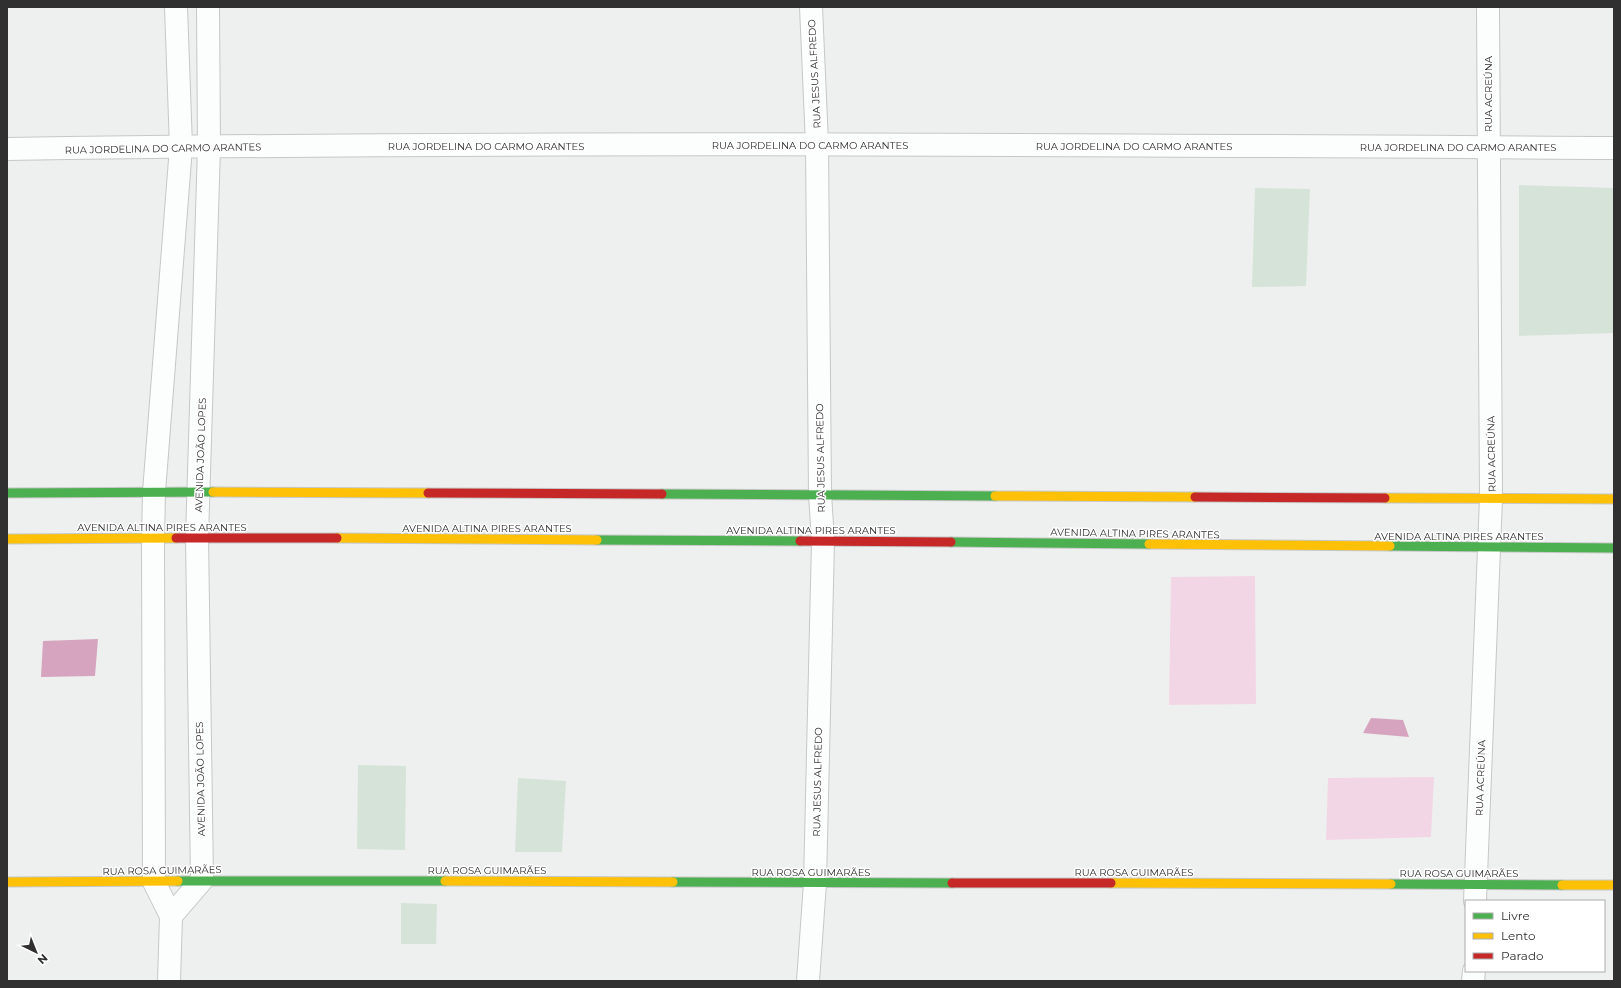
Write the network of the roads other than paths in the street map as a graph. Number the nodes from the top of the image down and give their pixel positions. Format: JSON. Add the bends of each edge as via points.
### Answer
{"nodes":[{"id":1,"x":176,"y":7,"type":"edge"},
{"id":2,"x":208,"y":7,"type":"edge"},
{"id":3,"x":811,"y":7,"type":"edge"},
{"id":4,"x":1488,"y":7,"type":"edge"},
{"id":5,"x":817,"y":144,"type":"junction"},
{"id":6,"x":181,"y":147,"type":"junction"},
{"id":7,"x":209,"y":147,"type":"junction"},
{"id":8,"x":1488,"y":147,"type":"junction"},
{"id":9,"x":1614,"y":148,"type":"edge"},
{"id":10,"x":7,"y":150,"type":"edge"},
{"id":11,"x":154,"y":492,"type":"junction"},
{"id":12,"x":198,"y":492,"type":"junction"},
{"id":13,"x":7,"y":493,"type":"edge"},
{"id":14,"x":820,"y":494,"type":"junction"},
{"id":15,"x":1491,"y":498,"type":"junction"},
{"id":16,"x":1614,"y":499,"type":"edge"},
{"id":17,"x":197,"y":537,"type":"junction"},
{"id":18,"x":7,"y":539,"type":"edge"},
{"id":19,"x":153,"y":539,"type":"junction"},
{"id":20,"x":823,"y":541,"type":"junction"},
{"id":21,"x":1490,"y":547,"type":"junction"},
{"id":22,"x":1614,"y":548,"type":"edge"},
{"id":23,"x":202,"y":880,"type":"junction"},
{"id":24,"x":7,"y":882,"type":"edge"},
{"id":25,"x":154,"y":882,"type":"junction"},
{"id":26,"x":815,"y":883,"type":"junction"},
{"id":27,"x":1614,"y":885,"type":"edge"},
{"id":28,"x":1475,"y":892,"type":"edge"},
{"id":29,"x":171,"y":916,"type":"junction"},
{"id":30,"x":169,"y":981,"type":"edge"},
{"id":31,"x":808,"y":981,"type":"edge"}],
"edges":[{"from":1,"to":6,"type":"street"},
{"from":2,"to":7,"type":"street","name":"AVENIDA JOÃO LOPES"},
{"from":3,"to":5,"type":"street","name":"RUA JESUS ALFREDO"},
{"from":4,"to":8,"type":"street","name":"RUA ACREÚNA"},
{"from":5,"to":7,"type":"street","name":"RUA JORDELINA DO CARMO ARANTES"},
{"from":5,"to":8,"type":"street","name":"RUA JORDELINA DO CARMO ARANTES"},
{"from":5,"to":14,"type":"street","name":"RUA JESUS ALFREDO"},
{"from":6,"to":7,"type":"street","name":"RUA JORDELINA DO CARMO ARANTES"},
{"from":6,"to":10,"type":"street","name":"RUA JORDELINA DO CARMO ARANTES"},
{"from":6,"to":11,"type":"street"},
{"from":7,"to":12,"type":"street","name":"AVENIDA JOÃO LOPES"},
{"from":8,"to":9,"type":"street","name":"RUA JORDELINA DO CARMO ARANTES"},
{"from":8,"to":15,"type":"street","name":"RUA ACREÚNA"},
{"from":11,"to":12,"type":"street"},
{"from":11,"to":13,"type":"street"},
{"from":11,"to":19,"type":"street"},
{"from":12,"to":14,"type":"street"},
{"from":12,"to":17,"type":"street","name":"AVENIDA JOÃO LOPES"},
{"from":14,"to":15,"type":"street"},
{"from":14,"to":20,"type":"street","name":"RUA JESUS ALFREDO"},
{"from":15,"to":16,"type":"street"},
{"from":15,"to":21,"type":"street","name":"RUA ACREÚNA"},
{"from":17,"to":19,"type":"street","name":"AVENIDA ALTINA PIRES ARANTES"},
{"from":17,"to":20,"type":"street","name":"AVENIDA ALTINA PIRES ARANTES"},
{"from":17,"to":23,"type":"street","name":"AVENIDA JOÃO LOPES"},
{"from":18,"to":19,"type":"street","name":"AVENIDA ALTINA PIRES ARANTES"},
{"from":19,"to":25,"type":"street"},
{"from":20,"to":21,"type":"street","name":"AVENIDA ALTINA PIRES ARANTES"},
{"from":20,"to":26,"type":"street","name":"RUA JESUS ALFREDO"},
{"from":21,"to":22,"type":"street","name":"AVENIDA ALTINA PIRES ARANTES"},
{"from":21,"to":28,"type":"street","name":"RUA ACREÚNA"},
{"from":23,"to":25,"type":"street","name":"RUA ROSA GUIMARÃES"},
{"from":23,"to":26,"type":"street","name":"RUA ROSA GUIMARÃES"},
{"from":23,"to":29,"type":"street"},
{"from":24,"to":25,"type":"street","name":"RUA ROSA GUIMARÃES"},
{"from":25,"to":29,"type":"street"},
{"from":26,"to":28,"type":"street","name":"RUA ROSA GUIMARÃES"},
{"from":26,"to":31,"type":"street","name":"RUA JESUS ALFREDO"},
{"from":27,"to":28,"type":"street","name":"RUA ROSA GUIMARÃES"},
{"from":29,"to":30,"type":"street"}]}
